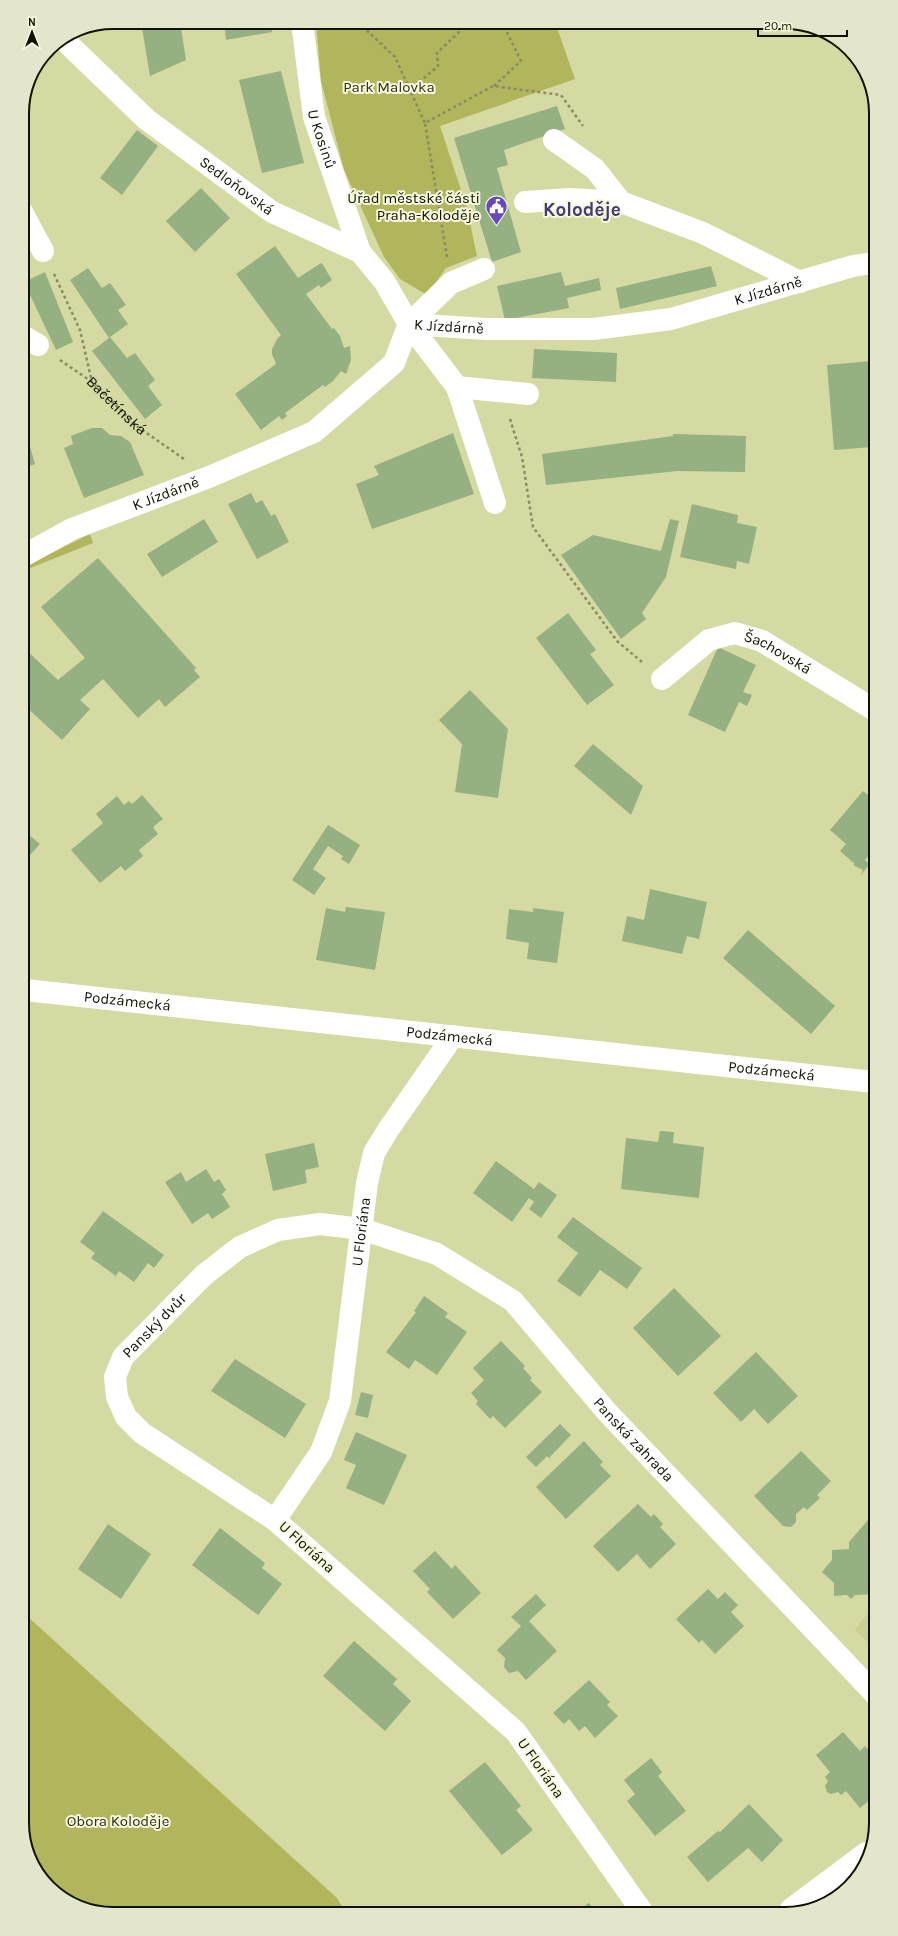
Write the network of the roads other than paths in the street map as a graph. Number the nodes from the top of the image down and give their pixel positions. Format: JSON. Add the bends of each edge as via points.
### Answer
{"nodes":[{"id":1,"x":303,"y":29,"type":"edge"},
{"id":2,"x":67,"y":43,"type":"edge"},
{"id":3,"x":554,"y":140,"type":"dead end"},
{"id":4,"x":525,"y":202,"type":"dead end"},
{"id":5,"x":621,"y":202,"type":"junction"},
{"id":6,"x":29,"y":224,"type":"edge"},
{"id":7,"x":44,"y":251,"type":"road end"},
{"id":8,"x":360,"y":252,"type":"junction"},
{"id":9,"x":869,"y":263,"type":"edge"},
{"id":10,"x":484,"y":269,"type":"dead end"},
{"id":11,"x":800,"y":282,"type":"junction"},
{"id":12,"x":409,"y":324,"type":"junction"},
{"id":13,"x":456,"y":387,"type":"junction"},
{"id":14,"x":528,"y":394,"type":"dead end"},
{"id":15,"x":495,"y":503,"type":"dead end"},
{"id":16,"x":29,"y":553,"type":"edge"},
{"id":17,"x":662,"y":680,"type":"road end"},
{"id":18,"x":869,"y":707,"type":"edge"},
{"id":19,"x":29,"y":990,"type":"edge"},
{"id":20,"x":453,"y":1036,"type":"junction"},
{"id":21,"x":869,"y":1081,"type":"edge"},
{"id":22,"x":362,"y":1229,"type":"junction"},
{"id":23,"x":275,"y":1520,"type":"junction"},
{"id":24,"x":869,"y":1688,"type":"edge"},
{"id":25,"x":862,"y":1856,"type":"edge"},
{"id":26,"x":795,"y":1906,"type":"edge"},
{"id":27,"x":639,"y":1907,"type":"edge"}],
"edges":[{"from":1,"to":8,"type":"street","name":"U Kosinů","via":[[314,117]]},
{"from":2,"to":8,"type":"street","name":"Sedloňovská","via":[[146,119],[272,212]]},
{"from":3,"to":5,"type":"street","via":[[595,169]]},
{"from":4,"to":5,"type":"street","via":[[570,199]]},
{"from":5,"to":11,"type":"street","via":[[703,233]]},
{"from":6,"to":7,"type":"street"},
{"from":8,"to":12,"type":"street","name":"Sedloňovská","via":[[384,281]]},
{"from":9,"to":11,"type":"street","name":"K Jízdárně"},
{"from":10,"to":12,"type":"street","via":[[451,283]]},
{"from":11,"to":12,"type":"street","name":"K Jízdárně","via":[[671,319],[594,329],[486,329]]},
{"from":12,"to":13,"type":"street","name":"Sedloňovská"},
{"from":12,"to":16,"type":"street","name":"K Jízdárně","via":[[394,363],[314,432],[209,477],[72,529]]},
{"from":13,"to":14,"type":"street"},
{"from":13,"to":15,"type":"street","name":"Sedloňovská"},
{"from":17,"to":18,"type":"street","name":"Šachovská","via":[[709,640],[736,633],[762,641]]},
{"from":19,"to":20,"type":"street","name":"Podzámecká"},
{"from":20,"to":21,"type":"street","name":"Podzámecká"},
{"from":20,"to":22,"type":"street","name":"U Floriána","via":[[374,1153],[367,1183]]},
{"from":22,"to":23,"type":"street","name":"U Floriána","via":[[340,1401],[321,1452]]},
{"from":22,"to":23,"type":"street","name":"Panský dvůr","via":[[320,1224],[278,1230],[240,1247],[204,1275],[123,1357],[116,1377],[117,1397],[126,1416],[142,1433]]},
{"from":22,"to":24,"type":"street","name":"Panská zahrada","via":[[437,1254],[513,1301],[607,1412]]},
{"from":23,"to":27,"type":"street","name":"U Floriána","via":[[516,1732]]},
{"from":25,"to":26,"type":"street"}]}
